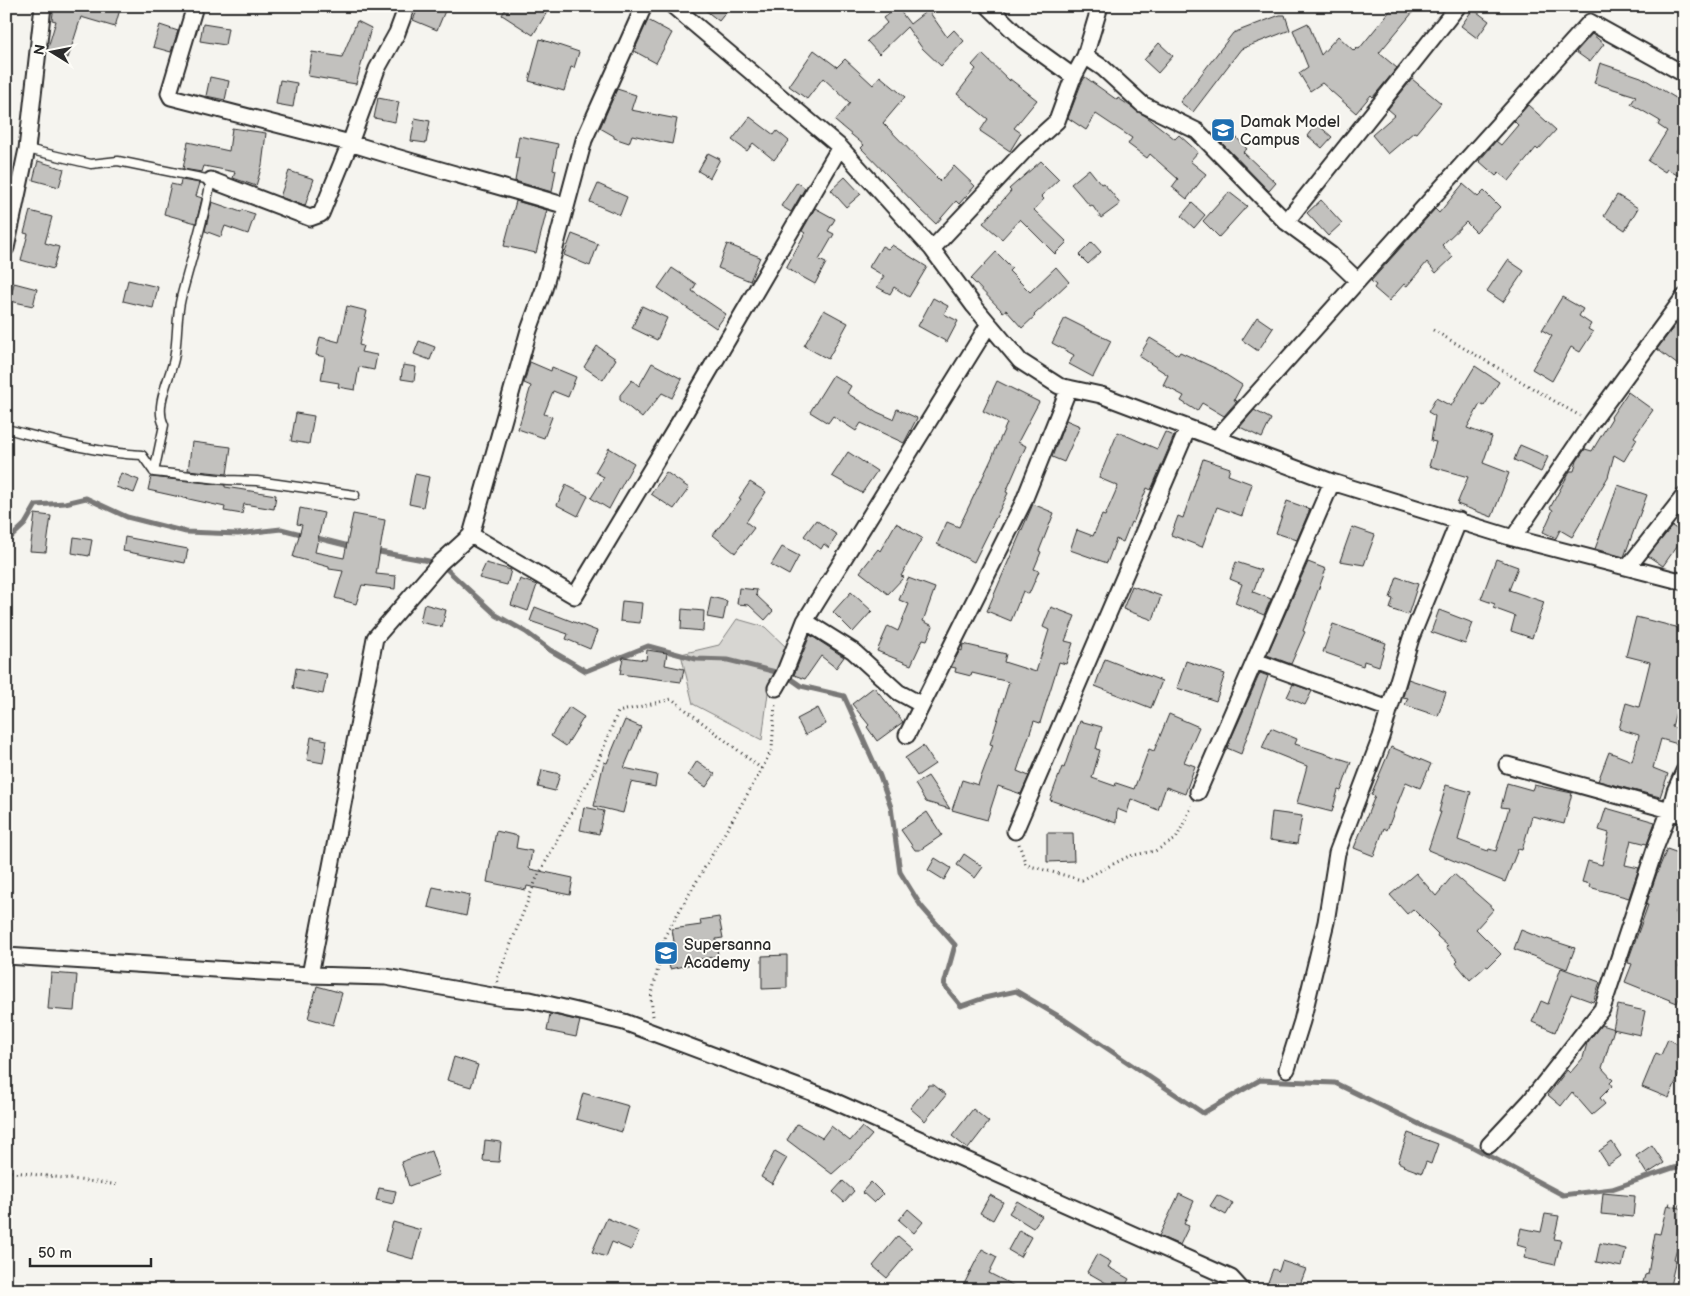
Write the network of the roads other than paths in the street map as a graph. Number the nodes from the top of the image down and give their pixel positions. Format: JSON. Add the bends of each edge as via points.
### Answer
{"nodes":[{"id":1,"x":43,"y":6,"type":"edge"},
{"id":2,"x":194,"y":6,"type":"edge"},
{"id":3,"x":407,"y":6,"type":"edge"},
{"id":4,"x":644,"y":6,"type":"edge"},
{"id":5,"x":672,"y":6,"type":"edge"},
{"id":6,"x":988,"y":6,"type":"edge"},
{"id":7,"x":1100,"y":6,"type":"edge"},
{"id":8,"x":1458,"y":6,"type":"edge"},
{"id":9,"x":1085,"y":56,"type":"junction"},
{"id":10,"x":1684,"y":74,"type":"edge"},
{"id":11,"x":1074,"y":77,"type":"junction"},
{"id":12,"x":350,"y":143,"type":"junction"},
{"id":13,"x":840,"y":147,"type":"junction"},
{"id":14,"x":27,"y":150,"type":"junction"},
{"id":15,"x":211,"y":180,"type":"junction"},
{"id":16,"x":566,"y":206,"type":"junction"},
{"id":17,"x":1286,"y":222,"type":"junction"},
{"id":18,"x":6,"y":248,"type":"edge"},
{"id":19,"x":932,"y":249,"type":"junction"},
{"id":20,"x":1358,"y":281,"type":"junction"},
{"id":21,"x":1684,"y":297,"type":"edge"},
{"id":22,"x":989,"y":324,"type":"junction"},
{"id":23,"x":1069,"y":388,"type":"junction"},
{"id":24,"x":1188,"y":428,"type":"junction"},
{"id":25,"x":6,"y":429,"type":"edge"},
{"id":26,"x":1217,"y":438,"type":"junction"},
{"id":27,"x":154,"y":472,"type":"junction"},
{"id":28,"x":1332,"y":482,"type":"junction"},
{"id":29,"x":355,"y":495,"type":"dead end"},
{"id":30,"x":1684,"y":496,"type":"edge"},
{"id":31,"x":1459,"y":520,"type":"junction"},
{"id":32,"x":471,"y":535,"type":"junction"},
{"id":33,"x":1513,"y":538,"type":"junction"},
{"id":34,"x":1628,"y":567,"type":"junction"},
{"id":35,"x":1684,"y":582,"type":"edge"},
{"id":36,"x":805,"y":621,"type":"junction"},
{"id":37,"x":1255,"y":661,"type":"junction"},
{"id":38,"x":776,"y":688,"type":"road end"},
{"id":39,"x":922,"y":705,"type":"junction"},
{"id":40,"x":1389,"y":709,"type":"junction"},
{"id":41,"x":907,"y":735,"type":"dead end"},
{"id":42,"x":1507,"y":765,"type":"dead end"},
{"id":43,"x":1684,"y":771,"type":"edge"},
{"id":44,"x":1198,"y":792,"type":"road end"},
{"id":45,"x":1677,"y":813,"type":"edge"},
{"id":46,"x":1015,"y":831,"type":"road end"},
{"id":47,"x":6,"y":956,"type":"edge"},
{"id":48,"x":310,"y":975,"type":"junction"},
{"id":49,"x":1287,"y":1069,"type":"dead end"},
{"id":50,"x":1489,"y":1145,"type":"dead end"},
{"id":51,"x":1242,"y":1290,"type":"edge"}],
"edges":[{"from":1,"to":14,"type":"street"},
{"from":2,"to":12,"type":"street","via":[[169,93],[171,98]]},
{"from":3,"to":12,"type":"street","via":[[397,33],[377,69]]},
{"from":4,"to":16,"type":"street","via":[[584,140]]},
{"from":5,"to":13,"type":"street"},
{"from":6,"to":11,"type":"street","via":[[1023,40]]},
{"from":7,"to":9,"type":"street"},
{"from":8,"to":17,"type":"street"},
{"from":9,"to":11,"type":"street"},
{"from":9,"to":17,"type":"street","via":[[1142,104],[1197,131]]},
{"from":10,"to":20,"type":"street","via":[[1590,22]]},
{"from":11,"to":19,"type":"street","via":[[1057,121],[1026,149]]},
{"from":12,"to":15,"type":"street","via":[[321,214],[310,218]]},
{"from":12,"to":16,"type":"street"},
{"from":13,"to":19,"type":"street"},
{"from":13,"to":32,"type":"street","via":[[575,596]]},
{"from":14,"to":15,"type":"lane","via":[[91,164],[118,161]]},
{"from":14,"to":18,"type":"street"},
{"from":15,"to":27,"type":"lane","via":[[181,299],[174,359],[165,384],[160,417],[164,425]]},
{"from":16,"to":32,"type":"street"},
{"from":17,"to":20,"type":"street","via":[[1331,255]]},
{"from":19,"to":22,"type":"street"},
{"from":20,"to":26,"type":"street"},
{"from":21,"to":33,"type":"street","via":[[1592,422]]},
{"from":22,"to":23,"type":"street","via":[[1020,361],[1059,386]]},
{"from":22,"to":36,"type":"street"},
{"from":23,"to":24,"type":"street","via":[[1101,395]]},
{"from":23,"to":39,"type":"street","via":[[1023,503]]},
{"from":24,"to":26,"type":"street"},
{"from":24,"to":46,"type":"street"},
{"from":25,"to":27,"type":"lane","via":[[78,446],[142,455]]},
{"from":26,"to":28,"type":"street"},
{"from":27,"to":29,"type":"lane","via":[[256,481]]},
{"from":28,"to":31,"type":"street"},
{"from":28,"to":37,"type":"street"},
{"from":30,"to":34,"type":"street"},
{"from":31,"to":33,"type":"street"},
{"from":31,"to":40,"type":"street","via":[[1411,638]]},
{"from":32,"to":48,"type":"street","via":[[440,563],[375,638]]},
{"from":33,"to":34,"type":"street"},
{"from":34,"to":35,"type":"street"},
{"from":36,"to":38,"type":"street"},
{"from":36,"to":39,"type":"street","via":[[852,651],[898,692]]},
{"from":37,"to":40,"type":"street"},
{"from":37,"to":44,"type":"street"},
{"from":39,"to":41,"type":"street"},
{"from":40,"to":49,"type":"street","via":[[1337,853],[1326,922]]},
{"from":42,"to":45,"type":"street"},
{"from":43,"to":45,"type":"street","via":[[1675,790]]},
{"from":45,"to":50,"type":"street","via":[[1650,861],[1602,1009],[1530,1101]]},
{"from":47,"to":48,"type":"street"},
{"from":48,"to":51,"type":"street","via":[[386,978],[530,1000],[624,1022],[827,1098],[1231,1278]]}]}
